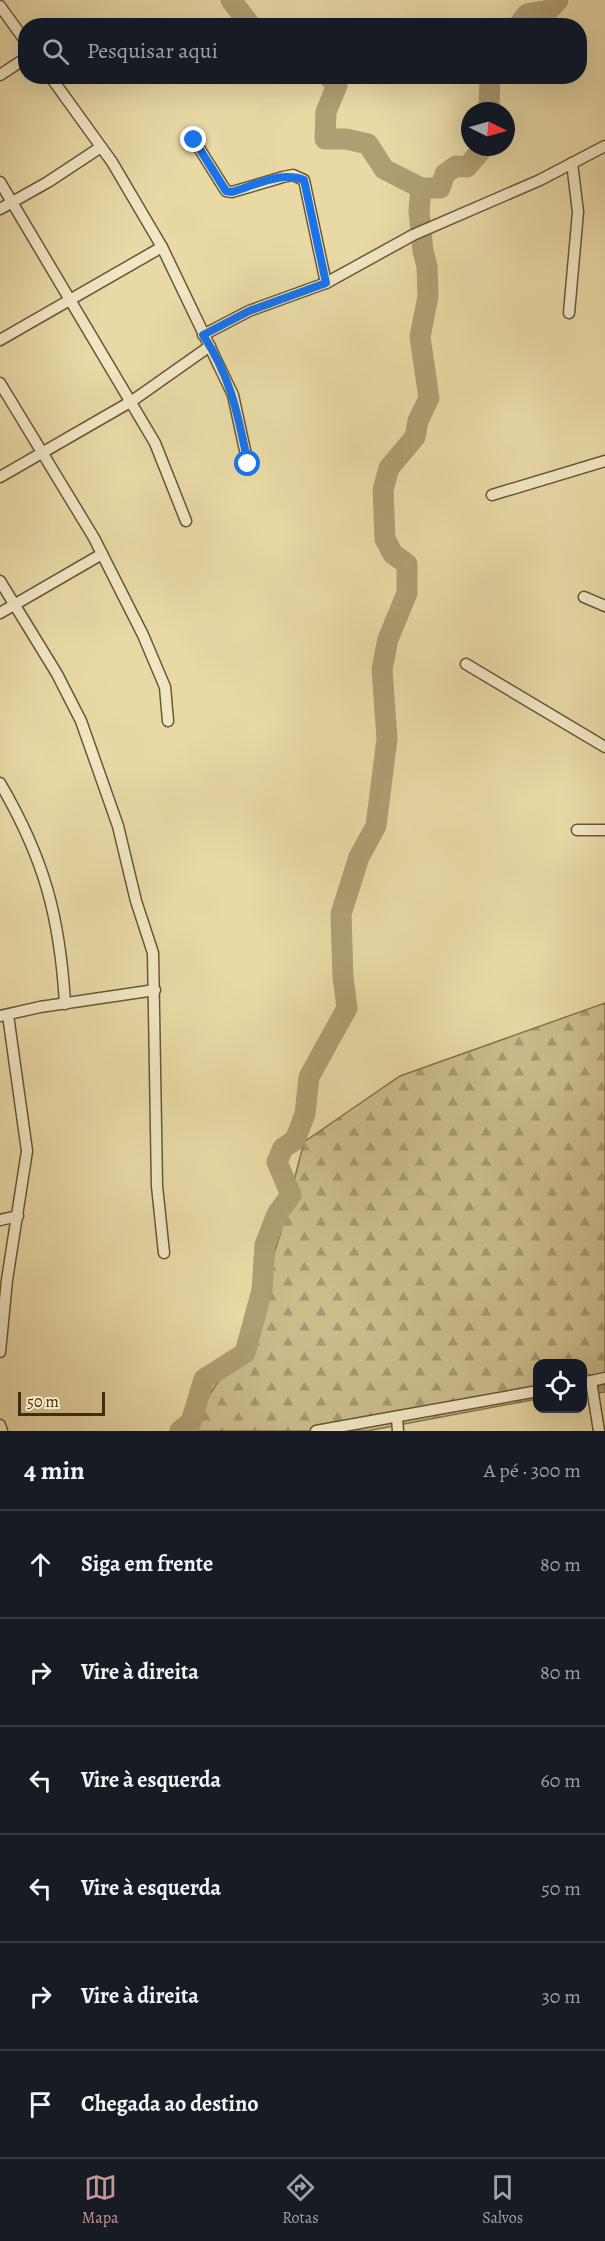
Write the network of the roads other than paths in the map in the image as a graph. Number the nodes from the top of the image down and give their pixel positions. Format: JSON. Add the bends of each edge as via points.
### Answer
{"nodes":[{"id":1,"x":0,"y":6,"type":"edge"},
{"id":2,"x":18,"y":31,"type":"edge"},
{"id":3,"x":18,"y":63,"type":"edge"},
{"id":4,"x":0,"y":75,"type":"edge"},
{"id":5,"x":56,"y":84,"type":"edge"},
{"id":6,"x":194,"y":140,"type":"dead end"},
{"id":7,"x":605,"y":146,"type":"edge"},
{"id":8,"x":101,"y":147,"type":"junction"},
{"id":9,"x":572,"y":163,"type":"junction"},
{"id":10,"x":0,"y":182,"type":"edge"},
{"id":11,"x":12,"y":201,"type":"junction"},
{"id":12,"x":0,"y":209,"type":"edge"},
{"id":13,"x":162,"y":247,"type":"junction"},
{"id":14,"x":326,"y":283,"type":"junction"},
{"id":15,"x":71,"y":300,"type":"junction"},
{"id":16,"x":568,"y":313,"type":"dead end"},
{"id":17,"x":203,"y":335,"type":"junction"},
{"id":18,"x":0,"y":340,"type":"edge"},
{"id":19,"x":210,"y":346,"type":"junction"},
{"id":20,"x":0,"y":383,"type":"edge"},
{"id":21,"x":132,"y":401,"type":"junction"},
{"id":22,"x":43,"y":451,"type":"junction"},
{"id":23,"x":605,"y":460,"type":"edge"},
{"id":24,"x":248,"y":464,"type":"dead end"},
{"id":25,"x":0,"y":477,"type":"edge"},
{"id":26,"x":492,"y":495,"type":"dead end"},
{"id":27,"x":186,"y":522,"type":"dead end"},
{"id":28,"x":102,"y":554,"type":"junction"},
{"id":29,"x":0,"y":581,"type":"edge"},
{"id":30,"x":584,"y":597,"type":"dead end"},
{"id":31,"x":14,"y":604,"type":"junction"},
{"id":32,"x":605,"y":606,"type":"edge"},
{"id":33,"x":0,"y":613,"type":"edge"},
{"id":34,"x":466,"y":664,"type":"dead end"},
{"id":35,"x":168,"y":721,"type":"dead end"},
{"id":36,"x":605,"y":747,"type":"edge"},
{"id":37,"x":0,"y":783,"type":"edge"},
{"id":38,"x":577,"y":830,"type":"dead end"},
{"id":39,"x":605,"y":830,"type":"edge"},
{"id":40,"x":155,"y":990,"type":"junction"},
{"id":41,"x":65,"y":1004,"type":"junction"},
{"id":42,"x":4,"y":1015,"type":"edge"},
{"id":43,"x":18,"y":1216,"type":"junction"},
{"id":44,"x":0,"y":1220,"type":"edge"},
{"id":45,"x":164,"y":1253,"type":"dead end"},
{"id":46,"x":0,"y":1352,"type":"edge"},
{"id":47,"x":605,"y":1378,"type":"edge"},
{"id":48,"x":587,"y":1382,"type":"edge"},
{"id":49,"x":533,"y":1392,"type":"edge"},
{"id":50,"x":397,"y":1417,"type":"junction"},
{"id":51,"x":0,"y":1425,"type":"edge"},
{"id":52,"x":2,"y":1431,"type":"edge"},
{"id":53,"x":316,"y":1431,"type":"edge"},
{"id":54,"x":398,"y":1431,"type":"edge"},
{"id":55,"x":599,"y":1431,"type":"edge"}],
"edges":[{"from":1,"to":2,"type":"street"},
{"from":3,"to":4,"type":"street"},
{"from":5,"to":8,"type":"street"},
{"from":6,"to":14,"type":"street","via":[[226,191],[293,175],[304,180]]},
{"from":7,"to":9,"type":"street"},
{"from":8,"to":11,"type":"street"},
{"from":8,"to":13,"type":"street"},
{"from":9,"to":14,"type":"street","via":[[413,235]]},
{"from":9,"to":16,"type":"street","via":[[578,212]]},
{"from":10,"to":11,"type":"street"},
{"from":11,"to":12,"type":"street"},
{"from":11,"to":15,"type":"street"},
{"from":13,"to":15,"type":"street"},
{"from":13,"to":17,"type":"street"},
{"from":14,"to":17,"type":"street","via":[[249,311]]},
{"from":15,"to":18,"type":"street"},
{"from":15,"to":21,"type":"street"},
{"from":17,"to":19,"type":"street"},
{"from":19,"to":21,"type":"street"},
{"from":19,"to":24,"type":"street","via":[[233,395]]},
{"from":20,"to":22,"type":"street"},
{"from":21,"to":22,"type":"street"},
{"from":21,"to":27,"type":"street","via":[[160,453]]},
{"from":22,"to":25,"type":"street"},
{"from":22,"to":28,"type":"street"},
{"from":23,"to":26,"type":"street"},
{"from":28,"to":31,"type":"street"},
{"from":28,"to":35,"type":"street","via":[[162,679]]},
{"from":29,"to":31,"type":"street"},
{"from":30,"to":32,"type":"street"},
{"from":31,"to":33,"type":"street"},
{"from":31,"to":40,"type":"street","via":[[62,683],[101,774],[153,953]]},
{"from":34,"to":36,"type":"street"},
{"from":37,"to":41,"type":"street","via":[[35,849],[57,918]]},
{"from":38,"to":39,"type":"street"},
{"from":40,"to":41,"type":"street"},
{"from":40,"to":45,"type":"street","via":[[157,1186]]},
{"from":41,"to":42,"type":"street"},
{"from":42,"to":43,"type":"street","via":[[27,1151]]},
{"from":43,"to":44,"type":"street"},
{"from":43,"to":46,"type":"street"},
{"from":47,"to":48,"type":"street"},
{"from":48,"to":55,"type":"street"},
{"from":49,"to":50,"type":"street"},
{"from":50,"to":53,"type":"street"},
{"from":50,"to":54,"type":"street"},
{"from":51,"to":52,"type":"street"}]}
